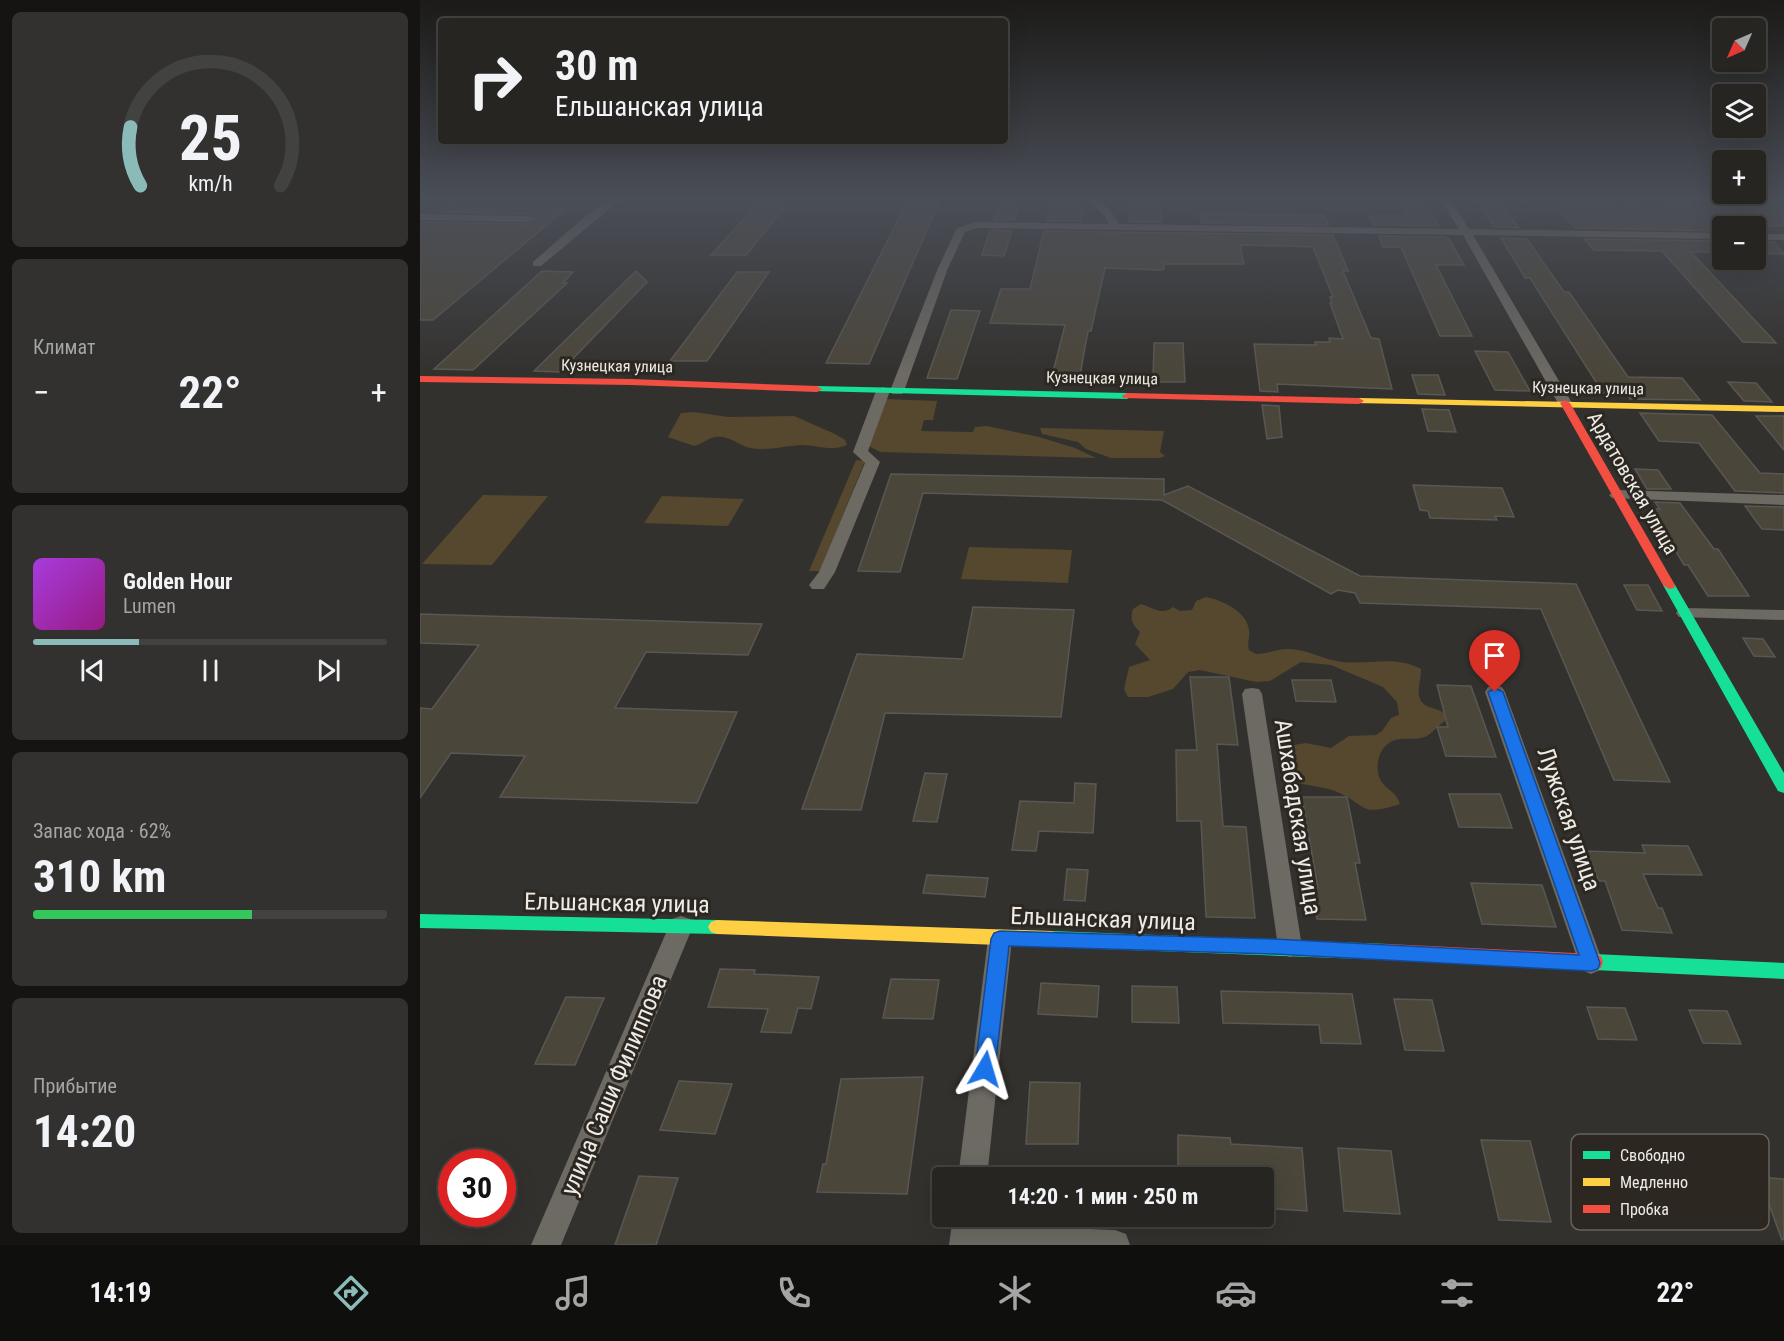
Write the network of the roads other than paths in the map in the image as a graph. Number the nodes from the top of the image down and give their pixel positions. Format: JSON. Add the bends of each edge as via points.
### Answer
{"nodes":[{"id":1,"x":545,"y":257,"type":"edge"},
{"id":2,"x":949,"y":257,"type":"edge"},
{"id":3,"x":1480,"y":257,"type":"edge"},
{"id":4,"x":537,"y":264,"type":"dead end"},
{"id":5,"x":420,"y":379,"type":"edge"},
{"id":6,"x":890,"y":391,"type":"junction"},
{"id":7,"x":1565,"y":404,"type":"junction"},
{"id":8,"x":1784,"y":409,"type":"edge"},
{"id":9,"x":1617,"y":495,"type":"junction"},
{"id":10,"x":1784,"y":500,"type":"edge"},
{"id":11,"x":818,"y":585,"type":"dead end"},
{"id":12,"x":1685,"y":613,"type":"junction"},
{"id":13,"x":1784,"y":615,"type":"edge"},
{"id":14,"x":1495,"y":692,"type":"dead end"},
{"id":15,"x":1252,"y":694,"type":"dead end"},
{"id":16,"x":1777,"y":763,"type":"edge"},
{"id":17,"x":1784,"y":787,"type":"edge"},
{"id":18,"x":420,"y":921,"type":"edge"},
{"id":19,"x":681,"y":926,"type":"junction"},
{"id":20,"x":1000,"y":939,"type":"junction"},
{"id":21,"x":1290,"y":947,"type":"junction"},
{"id":22,"x":1591,"y":963,"type":"junction"},
{"id":23,"x":1784,"y":971,"type":"edge"},
{"id":24,"x":973,"y":1167,"type":"edge"},
{"id":25,"x":966,"y":1234,"type":"edge"},
{"id":26,"x":546,"y":1245,"type":"edge"},
{"id":27,"x":1115,"y":1245,"type":"edge"}],
"edges":[{"from":1,"to":4,"type":"street"},
{"from":2,"to":6,"type":"street"},
{"from":3,"to":7,"type":"street","name":"Ардатовская улица"},
{"from":5,"to":6,"type":"street","name":"Кузнецкая улица"},
{"from":6,"to":7,"type":"street","name":"Кузнецкая улица"},
{"from":6,"to":11,"type":"street","via":[[860,452],[873,462]]},
{"from":7,"to":8,"type":"street","name":"Кузнецкая улица"},
{"from":7,"to":9,"type":"street","name":"Ардатовская улица"},
{"from":9,"to":10,"type":"street"},
{"from":9,"to":12,"type":"street","name":"Ардатовская улица"},
{"from":12,"to":13,"type":"street"},
{"from":12,"to":16,"type":"street","name":"Ардатовская улица"},
{"from":14,"to":22,"type":"street","name":"Лужская улица"},
{"from":15,"to":21,"type":"street","name":"Ашхабадская улица"},
{"from":16,"to":17,"type":"street","name":"Ардатовская улица"},
{"from":18,"to":19,"type":"street","name":"Ельшанская улица"},
{"from":19,"to":20,"type":"street","name":"Ельшанская улица"},
{"from":19,"to":26,"type":"street","name":"улица Саши Филиппова"},
{"from":20,"to":21,"type":"street","name":"Ельшанская улица"},
{"from":20,"to":24,"type":"street"},
{"from":21,"to":22,"type":"street","name":"Ельшанская улица"},
{"from":22,"to":23,"type":"street","name":"Ельшанская улица"},
{"from":25,"to":27,"type":"street"}]}
